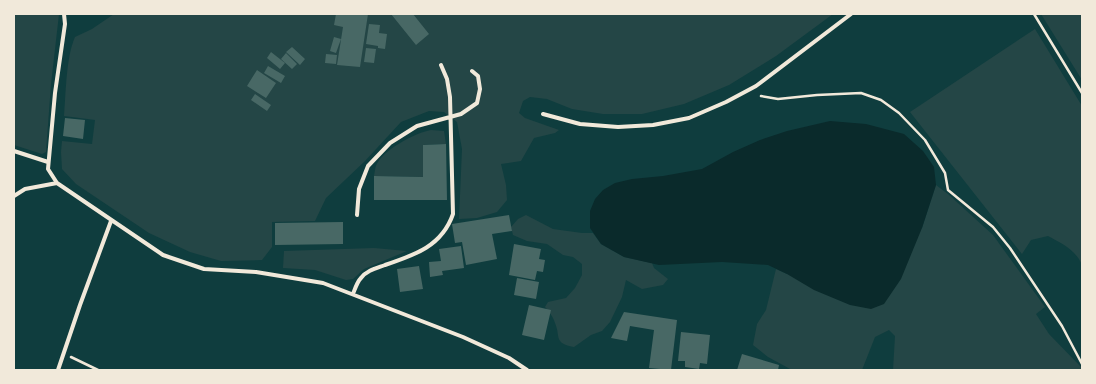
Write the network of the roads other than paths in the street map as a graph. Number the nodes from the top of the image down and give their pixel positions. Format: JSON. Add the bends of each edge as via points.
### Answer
{"nodes":[{"id":1,"x":64,"y":14,"type":"edge"},
{"id":2,"x":851,"y":14,"type":"edge"},
{"id":3,"x":441,"y":65,"type":"dead end"},
{"id":4,"x":472,"y":71,"type":"dead end"},
{"id":5,"x":543,"y":114,"type":"dead end"},
{"id":6,"x":450,"y":118,"type":"junction"},
{"id":7,"x":14,"y":151,"type":"edge"},
{"id":8,"x":48,"y":162,"type":"junction"},
{"id":9,"x":57,"y":184,"type":"junction"},
{"id":10,"x":14,"y":196,"type":"edge"},
{"id":11,"x":357,"y":215,"type":"dead end"},
{"id":12,"x":111,"y":221,"type":"junction"},
{"id":13,"x":353,"y":294,"type":"junction"},
{"id":14,"x":58,"y":370,"type":"edge"},
{"id":15,"x":527,"y":370,"type":"edge"}],
"edges":[{"from":1,"to":8,"type":"street","via":[[65,24]]},
{"from":2,"to":5,"type":"street","via":[[756,86],[689,118],[653,125],[618,127],[580,124]]},
{"from":3,"to":6,"type":"street","via":[[450,97]]},
{"from":4,"to":6,"type":"street","via":[[478,76],[480,89],[477,103]]},
{"from":6,"to":11,"type":"street","via":[[417,126],[390,144],[368,166],[359,189]]},
{"from":6,"to":13,"type":"street","via":[[453,214],[449,225],[438,239],[423,251],[370,270],[361,278]]},
{"from":7,"to":8,"type":"street"},
{"from":8,"to":9,"type":"street","via":[[48,169]]},
{"from":9,"to":10,"type":"street","via":[[25,189]]},
{"from":9,"to":12,"type":"street"},
{"from":12,"to":13,"type":"street","via":[[163,255],[204,269],[256,272],[323,282]]},
{"from":12,"to":14,"type":"street"},
{"from":13,"to":15,"type":"street","via":[[463,337],[509,358]]}]}
